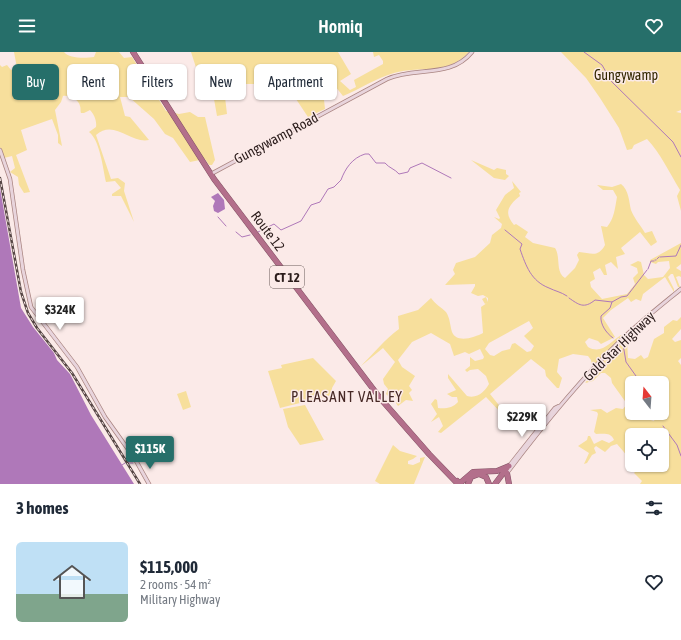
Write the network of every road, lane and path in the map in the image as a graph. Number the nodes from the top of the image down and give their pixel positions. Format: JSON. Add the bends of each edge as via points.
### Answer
{"nodes":[{"id":1,"x":133,"y":52,"type":"edge"},
{"id":2,"x":472,"y":52,"type":"edge"},
{"id":3,"x":0,"y":150,"type":"edge"},
{"id":4,"x":211,"y":174,"type":"junction"},
{"id":5,"x":681,"y":289,"type":"edge"},
{"id":6,"x":559,"y":406,"type":"junction"},
{"id":7,"x":428,"y":451,"type":"junction"},
{"id":8,"x":508,"y":466,"type":"junction"},
{"id":9,"x":508,"y":473,"type":"junction"},
{"id":10,"x":450,"y":477,"type":"junction"},
{"id":11,"x":149,"y":484,"type":"edge"},
{"id":12,"x":453,"y":484,"type":"edge"},
{"id":13,"x":459,"y":484,"type":"edge"},
{"id":14,"x":468,"y":484,"type":"edge"},
{"id":15,"x":489,"y":484,"type":"edge"},
{"id":16,"x":495,"y":484,"type":"edge"},
{"id":17,"x":499,"y":484,"type":"edge"},
{"id":18,"x":510,"y":484,"type":"edge"}],
"edges":[{"from":1,"to":4,"type":"highway","name":"Route 12","number":"CT 12"},
{"from":2,"to":4,"type":"street","name":"Gungywamp Road","via":[[461,63],[447,69],[405,73],[387,79]]},
{"from":3,"to":11,"type":"street","via":[[10,179],[25,284],[31,307],[77,367],[105,417],[135,459]]},
{"from":4,"to":7,"type":"highway","name":"Route 12","number":"CT 12","via":[[368,383]]},
{"from":5,"to":6,"type":"street","name":"Gold Star Highway","via":[[617,344]]},
{"from":6,"to":8,"type":"street","name":"Gold Star Highway"},
{"from":6,"to":9,"type":"street","name":"Gold Star Highway"},
{"from":7,"to":10,"type":"highway","name":"Route 12","number":"CT 12"},
{"from":7,"to":13,"type":"highway","name":"Route 12","number":"CT 12"},
{"from":8,"to":13,"type":"highway","via":[[498,471],[474,472]]},
{"from":8,"to":16,"type":"highway"},
{"from":9,"to":17,"type":"highway"},
{"from":9,"to":18,"type":"highway"},
{"from":10,"to":12,"type":"highway"},
{"from":10,"to":13,"type":"highway","name":"Route 12","number":"CT 12"},
{"from":14,"to":15,"type":"highway","via":[[471,476],[478,474],[485,476]]}]}
